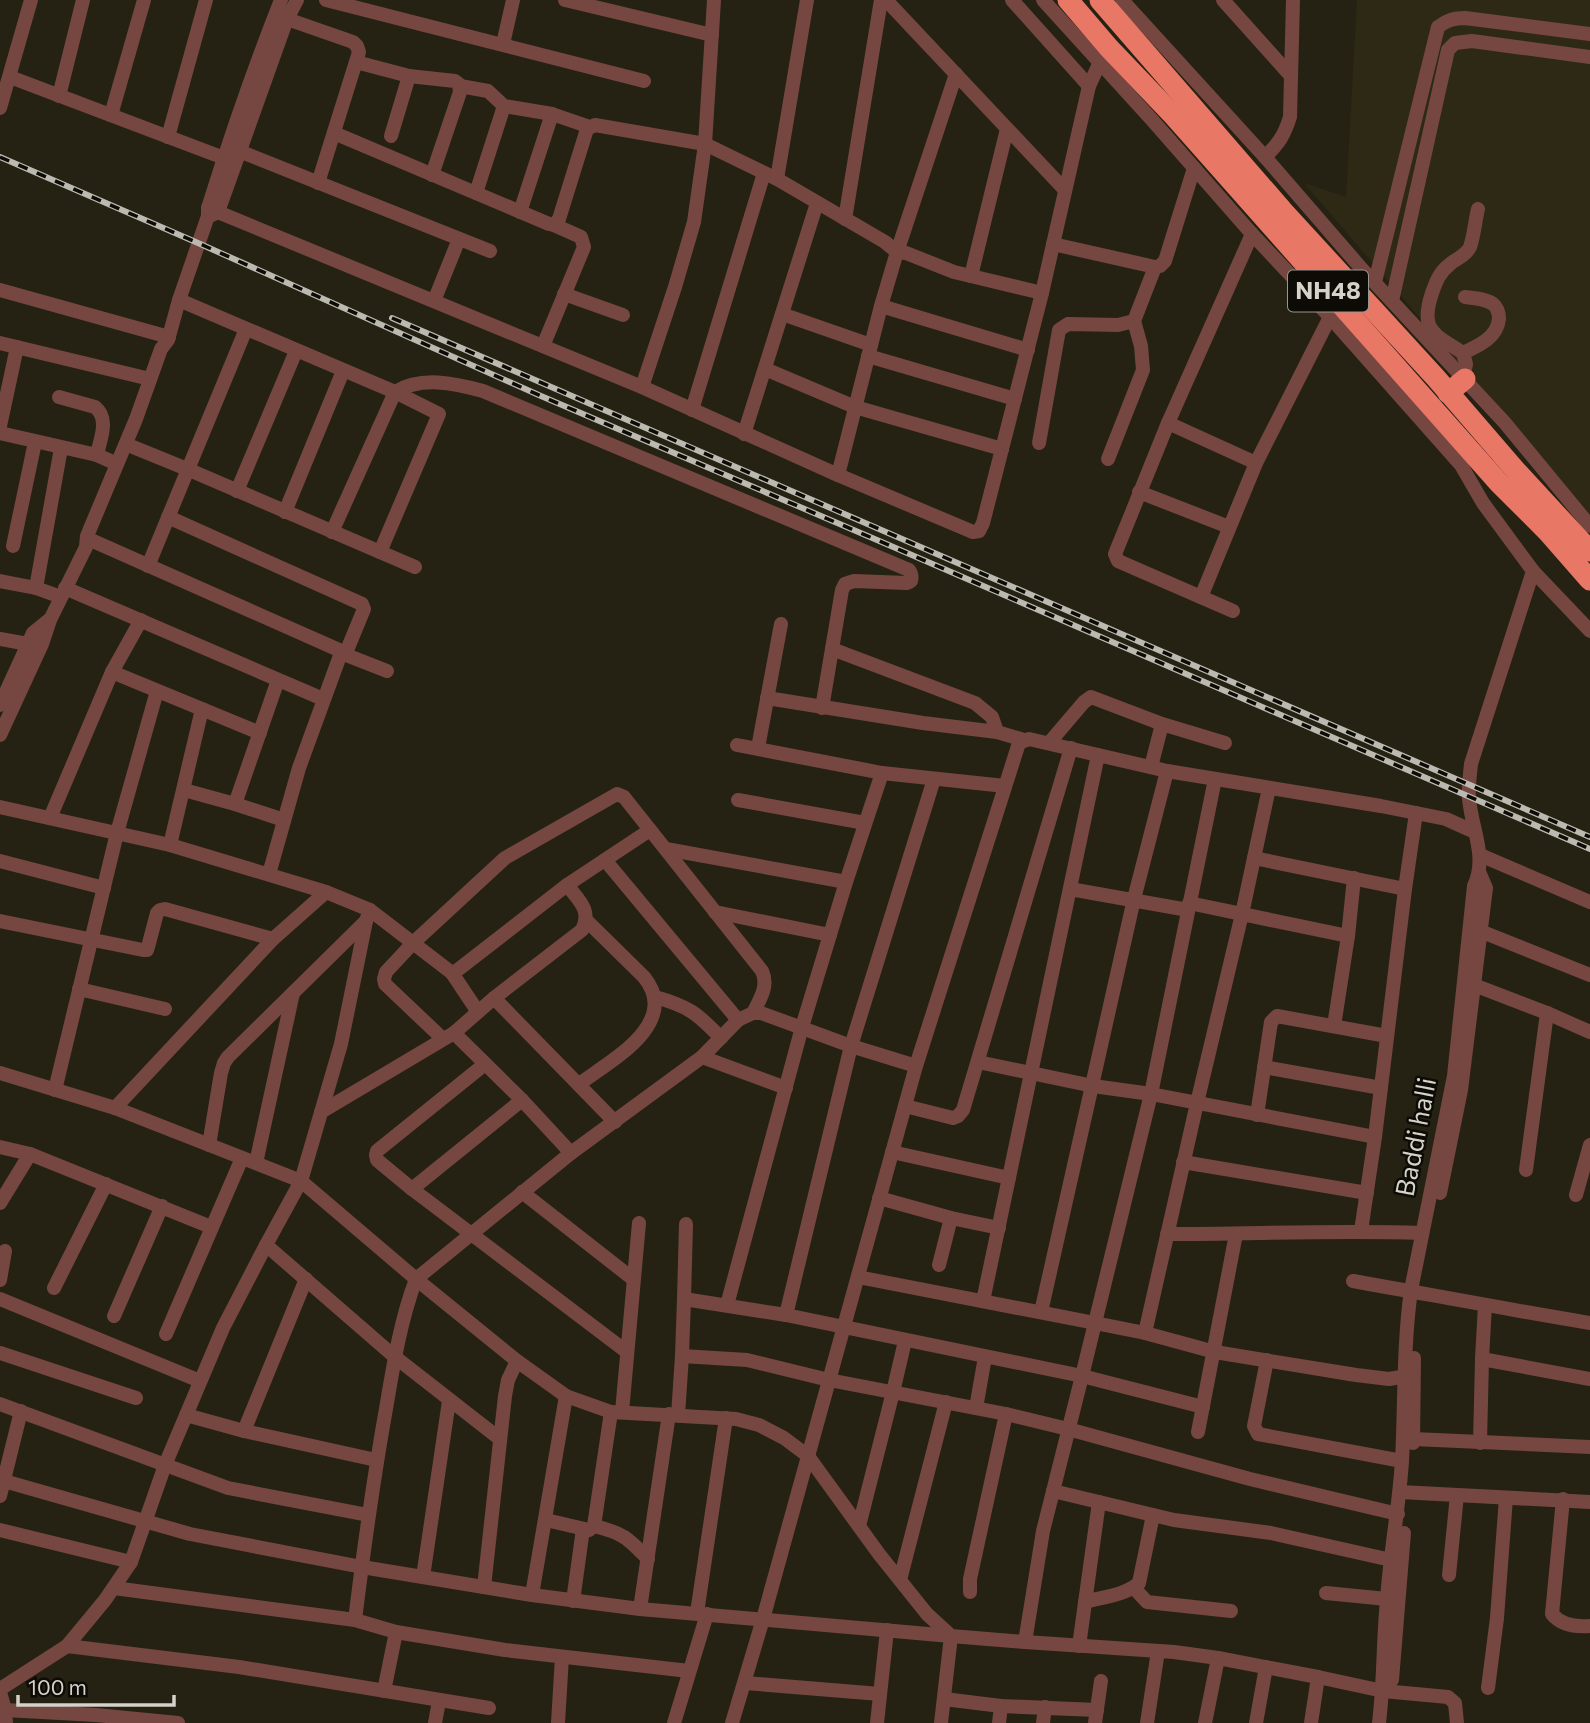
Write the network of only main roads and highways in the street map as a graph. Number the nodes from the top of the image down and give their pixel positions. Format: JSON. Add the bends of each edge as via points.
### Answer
{"nodes":[{"id":1,"x":1068,"y":0,"type":"edge"},
{"id":2,"x":1100,"y":0,"type":"edge"},
{"id":3,"x":1590,"y":551,"type":"edge"},
{"id":4,"x":1590,"y":580,"type":"edge"}],
"edges":[{"from":1,"to":4,"type":"highway","number":"NH48"},
{"from":2,"to":3,"type":"highway","number":"NH48","via":[[1139,32],[1282,210],[1459,383],[1517,472]]}]}
